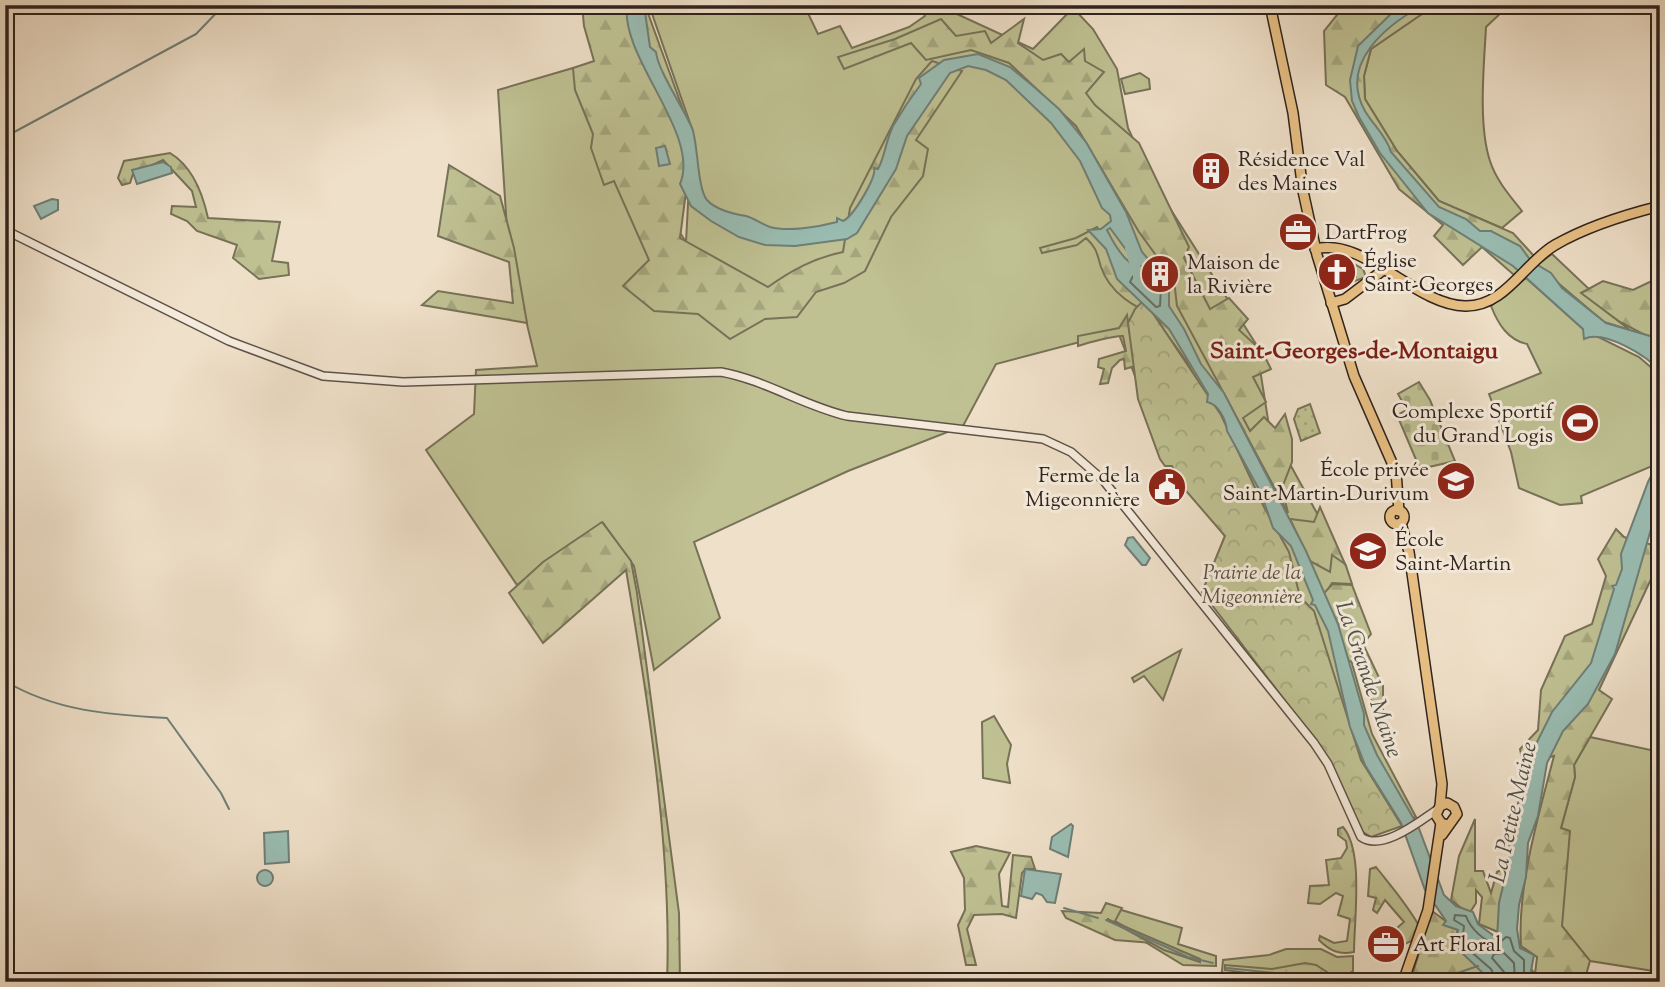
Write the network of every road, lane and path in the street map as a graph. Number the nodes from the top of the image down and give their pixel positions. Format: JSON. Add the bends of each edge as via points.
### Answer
{"nodes":[{"id":1,"x":1270,"y":5,"type":"edge"},
{"id":2,"x":1660,"y":206,"type":"edge"},
{"id":3,"x":5,"y":230,"type":"edge"},
{"id":4,"x":1315,"y":249,"type":"junction"},
{"id":5,"x":1382,"y":271,"type":"junction"},
{"id":6,"x":1331,"y":303,"type":"junction"},
{"id":7,"x":1442,"y":814,"type":"junction"},
{"id":8,"x":1403,"y":982,"type":"edge"}],
"edges":[{"from":1,"to":4,"type":"main road"},
{"from":2,"to":5,"type":"main road","via":[[1579,233],[1536,260],[1491,300],[1462,306],[1441,303]]},
{"from":3,"to":7,"type":"street","via":[[229,341],[323,376],[403,382],[721,372],[834,413],[1043,439],[1061,446],[1093,470],[1320,751],[1356,830],[1368,841],[1380,841],[1426,817]]},
{"from":4,"to":5,"type":"main road","via":[[1335,246]]},
{"from":4,"to":6,"type":"main road"},
{"from":5,"to":6,"type":"main road"},
{"from":6,"to":7,"type":"main road","via":[[1354,376],[1396,472],[1442,784]]},
{"from":7,"to":8,"type":"main road","via":[[1438,860],[1423,928]]}]}
